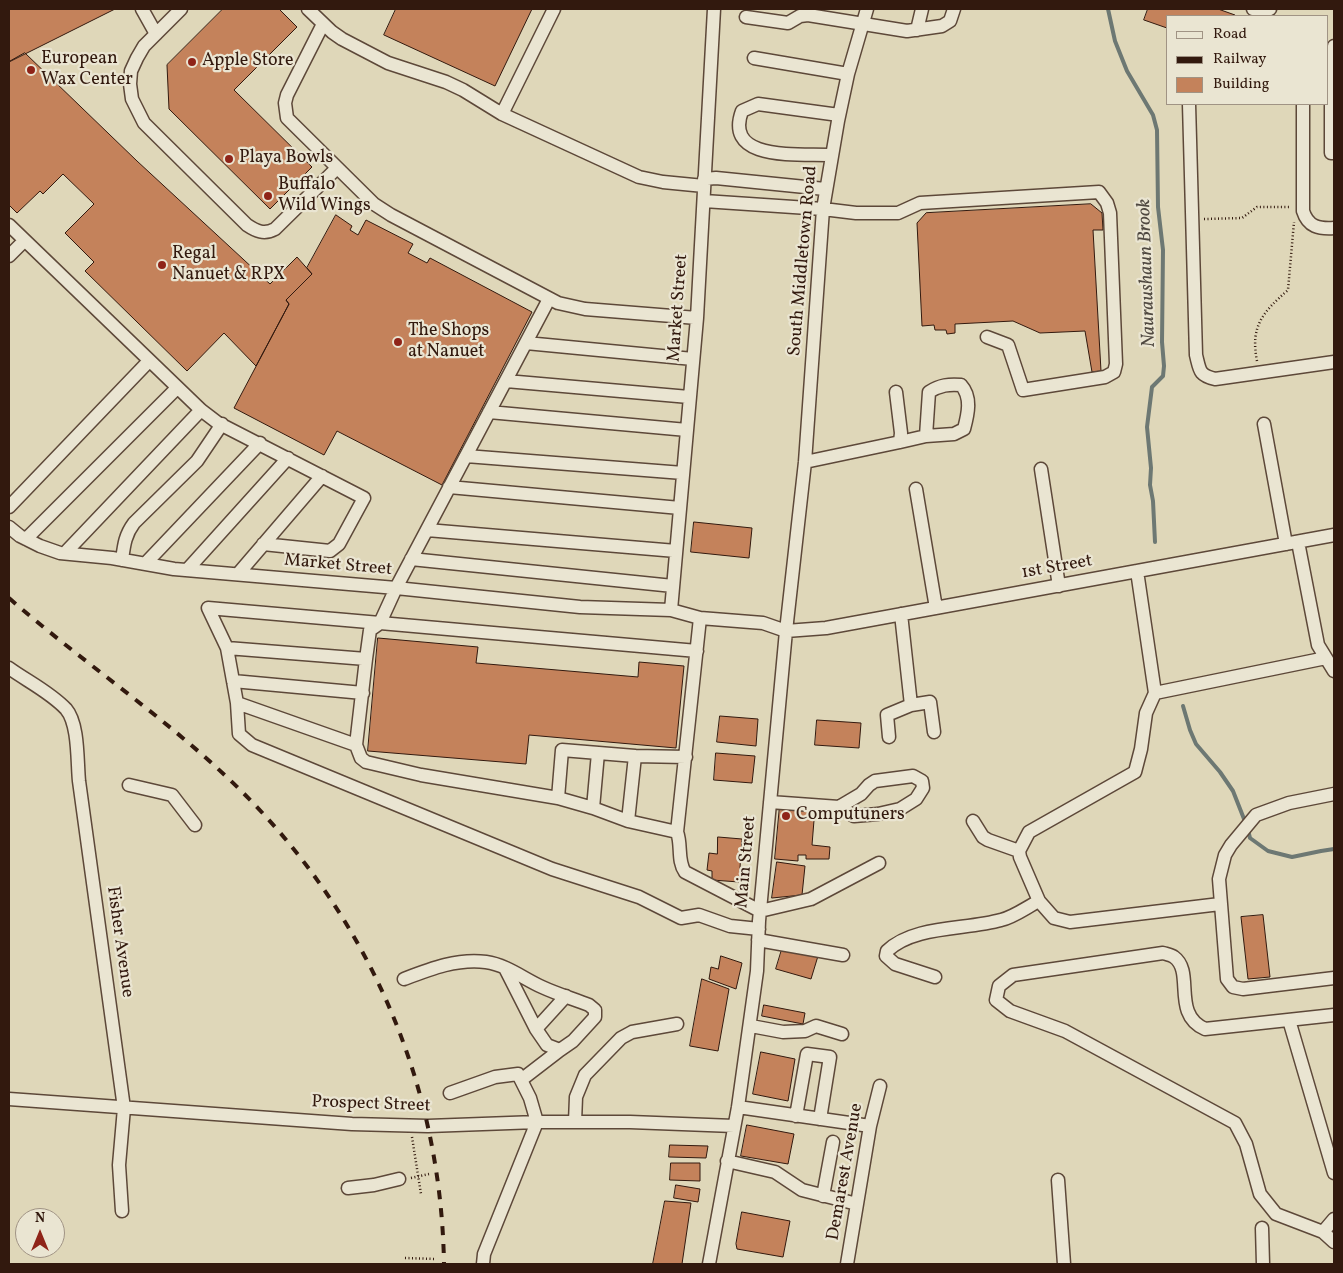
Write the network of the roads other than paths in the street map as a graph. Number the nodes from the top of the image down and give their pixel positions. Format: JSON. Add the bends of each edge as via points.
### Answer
{"nodes":[{"id":1,"x":142,"y":9,"type":"edge"},
{"id":2,"x":181,"y":9,"type":"edge"},
{"id":3,"x":308,"y":9,"type":"edge"},
{"id":4,"x":554,"y":9,"type":"edge"},
{"id":5,"x":714,"y":9,"type":"edge"},
{"id":6,"x":867,"y":9,"type":"edge"},
{"id":7,"x":922,"y":9,"type":"edge"},
{"id":8,"x":954,"y":9,"type":"edge"},
{"id":9,"x":1253,"y":9,"type":"edge"},
{"id":10,"x":1270,"y":9,"type":"edge"},
{"id":11,"x":746,"y":17,"type":"dead end"},
{"id":12,"x":862,"y":23,"type":"junction"},
{"id":13,"x":323,"y":24,"type":"junction"},
{"id":14,"x":917,"y":30,"type":"junction"},
{"id":15,"x":156,"y":34,"type":"junction"},
{"id":16,"x":1334,"y":46,"type":"edge"},
{"id":17,"x":754,"y":58,"type":"dead end"},
{"id":18,"x":848,"y":74,"type":"junction"},
{"id":19,"x":1189,"y":105,"type":"edge"},
{"id":20,"x":1304,"y":105,"type":"edge"},
{"id":21,"x":502,"y":114,"type":"junction"},
{"id":22,"x":839,"y":114,"type":"junction"},
{"id":23,"x":1334,"y":153,"type":"edge"},
{"id":24,"x":831,"y":155,"type":"junction"},
{"id":25,"x":337,"y":168,"type":"junction"},
{"id":26,"x":704,"y":182,"type":"junction"},
{"id":27,"x":825,"y":189,"type":"junction"},
{"id":28,"x":704,"y":201,"type":"junction"},
{"id":29,"x":822,"y":209,"type":"junction"},
{"id":30,"x":9,"y":225,"type":"edge"},
{"id":31,"x":1334,"y":228,"type":"edge"},
{"id":32,"x":24,"y":241,"type":"junction"},
{"id":33,"x":9,"y":256,"type":"edge"},
{"id":34,"x":549,"y":299,"type":"junction"},
{"id":35,"x":697,"y":318,"type":"junction"},
{"id":36,"x":987,"y":336,"type":"dead end"},
{"id":37,"x":526,"y":344,"type":"junction"},
{"id":38,"x":693,"y":359,"type":"junction"},
{"id":39,"x":149,"y":361,"type":"junction"},
{"id":40,"x":1334,"y":362,"type":"edge"},
{"id":41,"x":506,"y":381,"type":"junction"},
{"id":42,"x":177,"y":388,"type":"junction"},
{"id":43,"x":896,"y":392,"type":"dead end"},
{"id":44,"x":690,"y":397,"type":"junction"},
{"id":45,"x":201,"y":410,"type":"junction"},
{"id":46,"x":489,"y":412,"type":"junction"},
{"id":47,"x":222,"y":424,"type":"junction"},
{"id":48,"x":1264,"y":424,"type":"dead end"},
{"id":49,"x":686,"y":430,"type":"junction"},
{"id":50,"x":926,"y":436,"type":"junction"},
{"id":51,"x":900,"y":442,"type":"junction"},
{"id":52,"x":260,"y":443,"type":"junction"},
{"id":53,"x":466,"y":456,"type":"junction"},
{"id":54,"x":288,"y":458,"type":"junction"},
{"id":55,"x":805,"y":462,"type":"junction"},
{"id":56,"x":1040,"y":468,"type":"dead end"},
{"id":57,"x":683,"y":473,"type":"junction"},
{"id":58,"x":322,"y":476,"type":"junction"},
{"id":59,"x":449,"y":487,"type":"junction"},
{"id":60,"x":916,"y":489,"type":"dead end"},
{"id":61,"x":9,"y":507,"type":"edge"},
{"id":62,"x":680,"y":508,"type":"junction"},
{"id":63,"x":9,"y":527,"type":"edge"},
{"id":64,"x":427,"y":530,"type":"junction"},
{"id":65,"x":1334,"y":536,"type":"edge"},
{"id":66,"x":26,"y":539,"type":"junction"},
{"id":67,"x":1292,"y":543,"type":"junction"},
{"id":68,"x":263,"y":544,"type":"junction"},
{"id":69,"x":676,"y":551,"type":"junction"},
{"id":70,"x":65,"y":553,"type":"junction"},
{"id":71,"x":411,"y":559,"type":"junction"},
{"id":72,"x":122,"y":560,"type":"junction"},
{"id":73,"x":145,"y":564,"type":"junction"},
{"id":74,"x":186,"y":570,"type":"junction"},
{"id":75,"x":1137,"y":571,"type":"junction"},
{"id":76,"x":238,"y":574,"type":"junction"},
{"id":77,"x":673,"y":586,"type":"junction"},
{"id":78,"x":1059,"y":586,"type":"junction"},
{"id":79,"x":396,"y":588,"type":"junction"},
{"id":80,"x":936,"y":608,"type":"junction"},
{"id":81,"x":670,"y":610,"type":"junction"},
{"id":82,"x":901,"y":614,"type":"junction"},
{"id":83,"x":700,"y":618,"type":"junction"},
{"id":84,"x":380,"y":623,"type":"junction"},
{"id":85,"x":786,"y":630,"type":"junction"},
{"id":86,"x":227,"y":648,"type":"junction"},
{"id":87,"x":697,"y":652,"type":"junction"},
{"id":88,"x":1326,"y":658,"type":"junction"},
{"id":89,"x":366,"y":659,"type":"junction"},
{"id":90,"x":9,"y":668,"type":"edge"},
{"id":91,"x":1334,"y":671,"type":"edge"},
{"id":92,"x":233,"y":681,"type":"junction"},
{"id":93,"x":363,"y":693,"type":"junction"},
{"id":94,"x":1155,"y":693,"type":"junction"},
{"id":95,"x":236,"y":703,"type":"junction"},
{"id":96,"x":911,"y":705,"type":"junction"},
{"id":97,"x":934,"y":732,"type":"dead end"},
{"id":98,"x":889,"y":737,"type":"dead end"},
{"id":99,"x":356,"y":746,"type":"junction"},
{"id":100,"x":598,"y":754,"type":"junction"},
{"id":101,"x":635,"y":756,"type":"junction"},
{"id":102,"x":686,"y":757,"type":"junction"},
{"id":103,"x":129,"y":785,"type":"dead end"},
{"id":104,"x":1334,"y":794,"type":"edge"},
{"id":105,"x":558,"y":798,"type":"junction"},
{"id":106,"x":770,"y":802,"type":"junction"},
{"id":107,"x":593,"y":808,"type":"junction"},
{"id":108,"x":839,"y":808,"type":"junction"},
{"id":109,"x":628,"y":821,"type":"junction"},
{"id":110,"x":973,"y":822,"type":"dead end"},
{"id":111,"x":195,"y":825,"type":"dead end"},
{"id":112,"x":677,"y":832,"type":"junction"},
{"id":113,"x":1019,"y":851,"type":"junction"},
{"id":114,"x":879,"y":862,"type":"dead end"},
{"id":115,"x":1039,"y":901,"type":"junction"},
{"id":116,"x":1220,"y":904,"type":"junction"},
{"id":117,"x":760,"y":911,"type":"junction"},
{"id":118,"x":759,"y":934,"type":"junction"},
{"id":119,"x":843,"y":955,"type":"dead end"},
{"id":120,"x":505,"y":968,"type":"junction"},
{"id":121,"x":935,"y":977,"type":"dead end"},
{"id":122,"x":404,"y":978,"type":"dead end"},
{"id":123,"x":1334,"y":978,"type":"edge"},
{"id":124,"x":566,"y":996,"type":"junction"},
{"id":125,"x":1334,"y":1015,"type":"edge"},
{"id":126,"x":1289,"y":1020,"type":"junction"},
{"id":127,"x":677,"y":1024,"type":"dead end"},
{"id":128,"x":751,"y":1026,"type":"junction"},
{"id":129,"x":536,"y":1029,"type":"junction"},
{"id":130,"x":842,"y":1034,"type":"dead end"},
{"id":131,"x":560,"y":1050,"type":"junction"},
{"id":132,"x":521,"y":1080,"type":"junction"},
{"id":133,"x":880,"y":1086,"type":"dead end"},
{"id":134,"x":450,"y":1093,"type":"dead end"},
{"id":135,"x":9,"y":1099,"type":"edge"},
{"id":136,"x":738,"y":1107,"type":"junction"},
{"id":137,"x":124,"y":1108,"type":"junction"},
{"id":138,"x":796,"y":1116,"type":"junction"},
{"id":139,"x":820,"y":1119,"type":"junction"},
{"id":140,"x":537,"y":1122,"type":"junction"},
{"id":141,"x":575,"y":1122,"type":"junction"},
{"id":142,"x":734,"y":1126,"type":"junction"},
{"id":143,"x":870,"y":1126,"type":"junction"},
{"id":144,"x":833,"y":1142,"type":"dead end"},
{"id":145,"x":727,"y":1162,"type":"junction"},
{"id":146,"x":1334,"y":1173,"type":"edge"},
{"id":147,"x":399,"y":1179,"type":"dead end"},
{"id":148,"x":1058,"y":1180,"type":"dead end"},
{"id":149,"x":348,"y":1188,"type":"dead end"},
{"id":150,"x":824,"y":1196,"type":"junction"},
{"id":151,"x":857,"y":1204,"type":"junction"},
{"id":152,"x":122,"y":1211,"type":"dead end"},
{"id":153,"x":1334,"y":1219,"type":"edge"},
{"id":154,"x":1262,"y":1228,"type":"dead end"},
{"id":155,"x":1322,"y":1232,"type":"junction"},
{"id":156,"x":1334,"y":1242,"type":"edge"},
{"id":157,"x":483,"y":1264,"type":"edge"},
{"id":158,"x":709,"y":1264,"type":"edge"},
{"id":159,"x":847,"y":1264,"type":"edge"},
{"id":160,"x":1064,"y":1264,"type":"edge"},
{"id":161,"x":1263,"y":1264,"type":"edge"}],
"edges":[{"from":1,"to":15,"type":"street"},
{"from":2,"to":15,"type":"street"},
{"from":3,"to":13,"type":"street"},
{"from":4,"to":21,"type":"street"},
{"from":5,"to":26,"type":"street","name":"Market Street"},
{"from":6,"to":12,"type":"street","name":"South Middletown Road"},
{"from":7,"to":14,"type":"street"},
{"from":8,"to":14,"type":"street","via":[[950,21],[942,26]]},
{"from":9,"to":10,"type":"street"},
{"from":11,"to":12,"type":"street","via":[[788,23],[808,15]]},
{"from":12,"to":14,"type":"street","via":[[896,30]]},
{"from":12,"to":18,"type":"street","name":"South Middletown Road"},
{"from":13,"to":21,"type":"street","via":[[342,39],[388,63],[446,82]]},
{"from":13,"to":25,"type":"street","via":[[287,95],[285,111],[291,123]]},
{"from":15,"to":25,"type":"street","via":[[144,46],[132,71],[130,84],[137,112],[144,123],[247,225],[259,231],[275,229]]},
{"from":16,"to":23,"type":"street","via":[[1331,126],[1331,153]]},
{"from":17,"to":18,"type":"street"},
{"from":18,"to":22,"type":"street","name":"South Middletown Road"},
{"from":19,"to":40,"type":"street","via":[[1196,355],[1200,371],[1204,377],[1215,379]]},
{"from":20,"to":31,"type":"street","via":[[1303,212],[1313,226]]},
{"from":21,"to":26,"type":"street","via":[[639,177],[663,182]]},
{"from":22,"to":24,"type":"street","name":"South Middletown Road"},
{"from":22,"to":24,"type":"street","via":[[758,104],[742,111],[739,118],[742,137],[759,149],[778,154]]},
{"from":24,"to":27,"type":"street","name":"South Middletown Road"},
{"from":25,"to":34,"type":"street","via":[[382,210]]},
{"from":26,"to":27,"type":"street","via":[[716,178]]},
{"from":26,"to":28,"type":"street","name":"Market Street"},
{"from":27,"to":29,"type":"street","name":"South Middletown Road"},
{"from":28,"to":29,"type":"street"},
{"from":28,"to":35,"type":"street","name":"Market Street"},
{"from":29,"to":36,"type":"street","via":[[898,213],[920,203],[1098,192],[1110,213],[1114,372],[1104,377],[1022,390],[1008,344]]},
{"from":29,"to":55,"type":"street","name":"South Middletown Road"},
{"from":30,"to":32,"type":"street"},
{"from":32,"to":33,"type":"street"},
{"from":32,"to":39,"type":"street"},
{"from":34,"to":35,"type":"street","via":[[585,309]]},
{"from":34,"to":37,"type":"street"},
{"from":35,"to":38,"type":"street","name":"Market Street"},
{"from":37,"to":38,"type":"street"},
{"from":37,"to":41,"type":"street"},
{"from":38,"to":44,"type":"street","name":"Market Street"},
{"from":39,"to":42,"type":"street"},
{"from":39,"to":61,"type":"street"},
{"from":41,"to":44,"type":"street"},
{"from":41,"to":46,"type":"street"},
{"from":42,"to":45,"type":"street"},
{"from":42,"to":66,"type":"street"},
{"from":43,"to":51,"type":"street"},
{"from":44,"to":49,"type":"street","name":"Market Street"},
{"from":45,"to":47,"type":"street"},
{"from":45,"to":70,"type":"street"},
{"from":46,"to":49,"type":"street"},
{"from":46,"to":53,"type":"street"},
{"from":47,"to":52,"type":"street"},
{"from":47,"to":72,"type":"street","via":[[197,460],[134,522],[124,541]]},
{"from":48,"to":67,"type":"street"},
{"from":49,"to":57,"type":"street","name":"Market Street"},
{"from":50,"to":50,"type":"street","via":[[954,434],[964,429],[967,397],[961,385],[938,386],[929,392]]},
{"from":50,"to":51,"type":"street"},
{"from":51,"to":55,"type":"street"},
{"from":52,"to":54,"type":"street"},
{"from":52,"to":73,"type":"street"},
{"from":53,"to":57,"type":"street"},
{"from":53,"to":59,"type":"street"},
{"from":54,"to":58,"type":"street"},
{"from":54,"to":74,"type":"street"},
{"from":55,"to":85,"type":"street","name":"Main Street"},
{"from":56,"to":78,"type":"street"},
{"from":57,"to":62,"type":"street","name":"Market Street"},
{"from":58,"to":68,"type":"street"},
{"from":58,"to":68,"type":"street","via":[[364,498],[339,544],[330,551]]},
{"from":59,"to":62,"type":"street"},
{"from":59,"to":64,"type":"street"},
{"from":60,"to":80,"type":"street"},
{"from":62,"to":69,"type":"street","name":"Market Street"},
{"from":63,"to":66,"type":"street","name":"Market Street"},
{"from":64,"to":69,"type":"street"},
{"from":64,"to":71,"type":"street"},
{"from":65,"to":67,"type":"street","name":"1st Street"},
{"from":66,"to":70,"type":"street","name":"Market Street"},
{"from":67,"to":75,"type":"street","name":"1st Street"},
{"from":67,"to":88,"type":"street","via":[[1318,646]]},
{"from":68,"to":76,"type":"street"},
{"from":69,"to":77,"type":"street","name":"Market Street"},
{"from":70,"to":72,"type":"street","name":"Market Street"},
{"from":71,"to":77,"type":"street"},
{"from":71,"to":79,"type":"street"},
{"from":72,"to":73,"type":"street","name":"Market Street"},
{"from":73,"to":74,"type":"street","name":"Market Street"},
{"from":74,"to":76,"type":"street","name":"Market Street"},
{"from":75,"to":78,"type":"street","name":"1st Street"},
{"from":75,"to":94,"type":"street"},
{"from":76,"to":79,"type":"street","name":"Market Street"},
{"from":77,"to":81,"type":"street","name":"Market Street"},
{"from":78,"to":80,"type":"street","name":"1st Street"},
{"from":79,"to":81,"type":"street","name":"Market Street","via":[[580,607]]},
{"from":79,"to":84,"type":"street"},
{"from":80,"to":82,"type":"street","name":"1st Street"},
{"from":81,"to":83,"type":"street","name":"Market Street"},
{"from":82,"to":85,"type":"street","name":"1st Street","via":[[826,628]]},
{"from":82,"to":96,"type":"street"},
{"from":83,"to":85,"type":"street","name":"Market Street","via":[[763,623]]},
{"from":83,"to":87,"type":"street"},
{"from":84,"to":86,"type":"street","via":[[208,608]]},
{"from":84,"to":87,"type":"street"},
{"from":84,"to":89,"type":"street","via":[[370,630]]},
{"from":85,"to":106,"type":"street","name":"Main Street"},
{"from":86,"to":89,"type":"street"},
{"from":86,"to":92,"type":"street"},
{"from":87,"to":102,"type":"street"},
{"from":88,"to":91,"type":"street"},
{"from":88,"to":94,"type":"street"},
{"from":89,"to":93,"type":"street"},
{"from":90,"to":137,"type":"street","name":"Fisher Avenue","via":[[67,710],[75,733]]},
{"from":92,"to":93,"type":"street"},
{"from":92,"to":95,"type":"street"},
{"from":93,"to":99,"type":"street"},
{"from":94,"to":113,"type":"street","via":[[1146,713],[1135,772],[1029,832]]},
{"from":95,"to":99,"type":"street"},
{"from":95,"to":118,"type":"street","via":[[239,734],[252,745],[552,869],[639,897],[680,918],[700,915]]},
{"from":96,"to":97,"type":"street","via":[[930,702]]},
{"from":96,"to":98,"type":"street","via":[[887,714]]},
{"from":99,"to":105,"type":"street","via":[[366,762],[421,775]]},
{"from":100,"to":101,"type":"street"},
{"from":100,"to":105,"type":"street","via":[[562,750]]},
{"from":100,"to":107,"type":"street"},
{"from":101,"to":102,"type":"street"},
{"from":101,"to":109,"type":"street"},
{"from":102,"to":112,"type":"street"},
{"from":103,"to":111,"type":"street","via":[[172,795]]},
{"from":104,"to":116,"type":"street","via":[[1289,803],[1256,815],[1225,855],[1219,878]]},
{"from":105,"to":107,"type":"street"},
{"from":106,"to":108,"type":"street"},
{"from":106,"to":117,"type":"street","name":"Main Street"},
{"from":107,"to":109,"type":"street"},
{"from":108,"to":108,"type":"street","via":[[854,816],[900,809],[916,799],[923,788],[922,781],[912,776],[876,781]]},
{"from":109,"to":112,"type":"street"},
{"from":110,"to":113,"type":"street","via":[[988,840]]},
{"from":112,"to":117,"type":"street","via":[[685,872]]},
{"from":113,"to":115,"type":"street"},
{"from":114,"to":117,"type":"street","via":[[811,899]]},
{"from":115,"to":116,"type":"street","via":[[1054,918],[1070,922]]},
{"from":115,"to":121,"type":"street","via":[[1002,920],[927,932],[907,938],[887,951],[886,956],[895,964]]},
{"from":116,"to":123,"type":"street","via":[[1228,979],[1233,987],[1244,989]]},
{"from":117,"to":118,"type":"street","name":"Main Street"},
{"from":118,"to":119,"type":"street"},
{"from":118,"to":128,"type":"street","name":"Main Street"},
{"from":120,"to":122,"type":"street","via":[[478,962],[441,965]]},
{"from":120,"to":124,"type":"street"},
{"from":120,"to":129,"type":"street"},
{"from":124,"to":129,"type":"street"},
{"from":124,"to":131,"type":"street","via":[[589,1005],[596,1014],[573,1041]]},
{"from":125,"to":126,"type":"street"},
{"from":126,"to":146,"type":"street"},
{"from":126,"to":155,"type":"street","via":[[1205,1030],[1195,1025],[1187,1011],[1183,972],[1176,958],[1163,953],[1013,975],[999,986],[996,1000],[1010,1011],[1065,1031],[1235,1124],[1246,1144],[1260,1194],[1265,1201],[1276,1214]]},
{"from":127,"to":141,"type":"street","via":[[632,1032],[621,1038],[585,1075],[576,1097]]},
{"from":128,"to":130,"type":"street","via":[[783,1032],[805,1031],[816,1026]]},
{"from":128,"to":136,"type":"street","name":"Main Street"},
{"from":129,"to":131,"type":"street","via":[[547,1045]]},
{"from":131,"to":132,"type":"street"},
{"from":132,"to":134,"type":"street","via":[[518,1074],[495,1077]]},
{"from":132,"to":140,"type":"street"},
{"from":133,"to":143,"type":"street","name":"Demarest Avenue"},
{"from":135,"to":137,"type":"street","name":"Prospect Street"},
{"from":136,"to":138,"type":"street"},
{"from":136,"to":142,"type":"street","name":"Main Street"},
{"from":137,"to":140,"type":"street","name":"Prospect Street","via":[[352,1124],[428,1126]]},
{"from":137,"to":152,"type":"street","name":"Fisher Avenue","via":[[119,1165]]},
{"from":138,"to":139,"type":"street"},
{"from":138,"to":139,"type":"street","via":[[807,1054],[830,1057]]},
{"from":139,"to":143,"type":"street"},
{"from":140,"to":141,"type":"street","name":"Prospect Street"},
{"from":140,"to":157,"type":"street","via":[[484,1254]]},
{"from":141,"to":142,"type":"street","name":"Prospect Street"},
{"from":142,"to":145,"type":"street","name":"Main Street"},
{"from":143,"to":151,"type":"street","name":"Demarest Avenue"},
{"from":144,"to":150,"type":"street"},
{"from":145,"to":150,"type":"street","via":[[776,1172],[802,1190]]},
{"from":145,"to":158,"type":"street","name":"Main Street"},
{"from":147,"to":149,"type":"street"},
{"from":148,"to":160,"type":"street"},
{"from":150,"to":151,"type":"street"},
{"from":151,"to":159,"type":"street","name":"Demarest Avenue"},
{"from":153,"to":155,"type":"street"},
{"from":154,"to":161,"type":"street"},
{"from":155,"to":156,"type":"street"}]}
